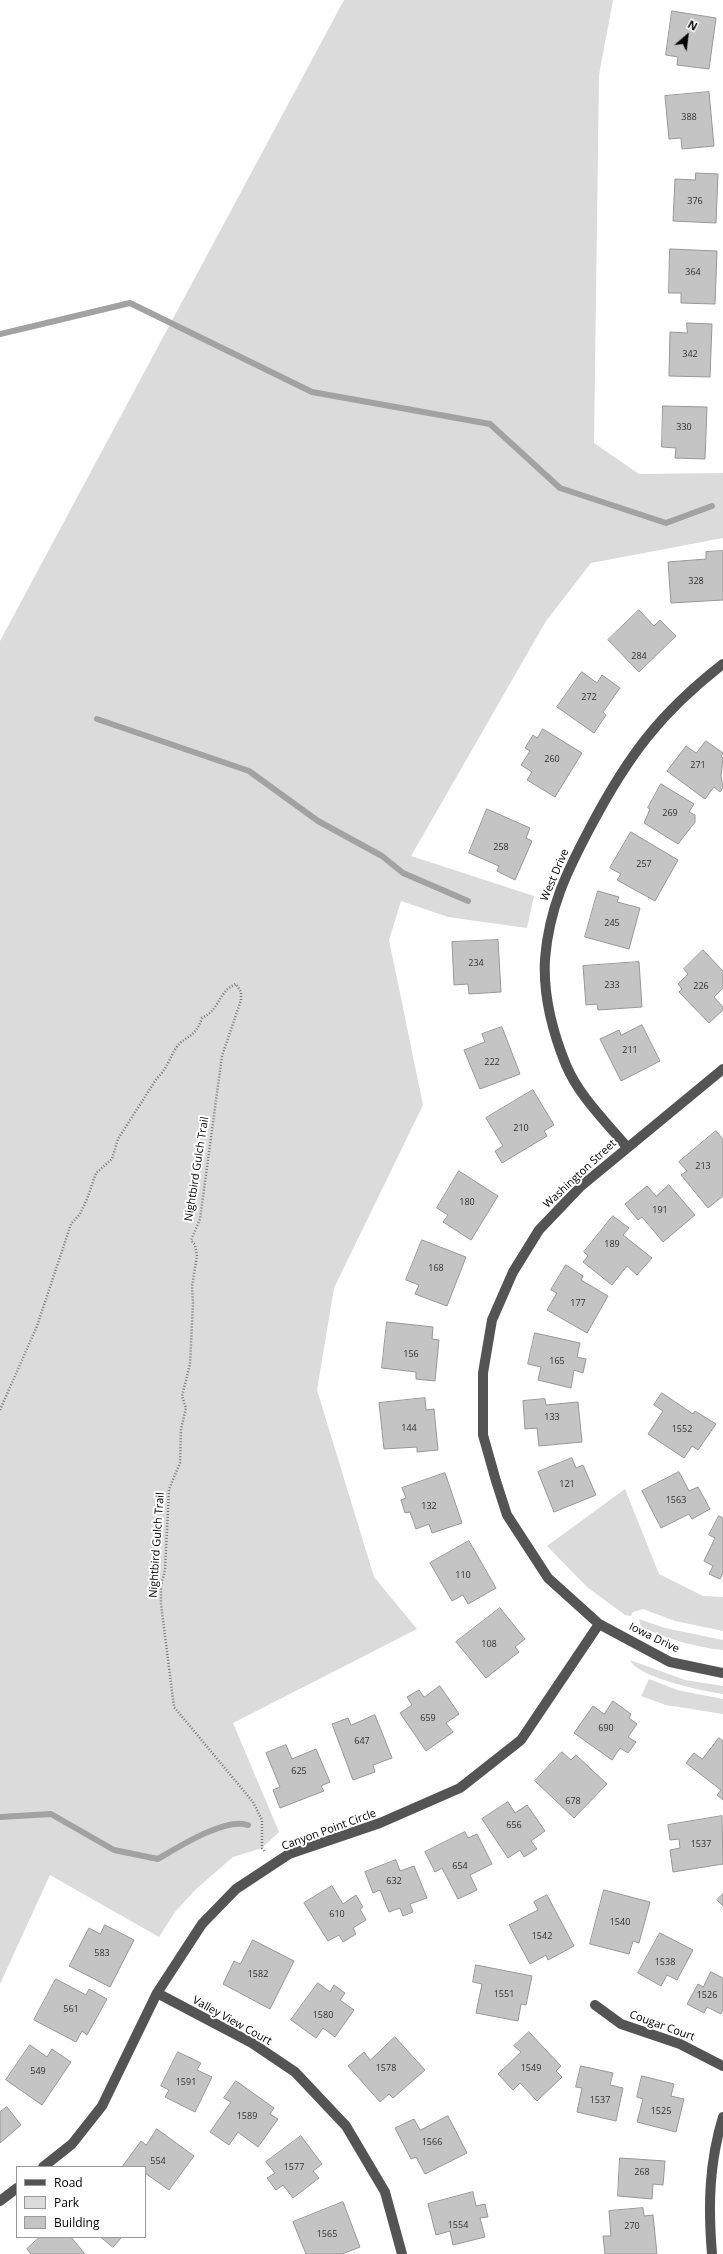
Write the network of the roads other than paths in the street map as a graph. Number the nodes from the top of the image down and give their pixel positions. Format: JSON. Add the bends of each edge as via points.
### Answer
{"nodes":[{"id":1,"x":723,"y":664,"type":"edge"},
{"id":2,"x":723,"y":1069,"type":"edge"},
{"id":3,"x":627,"y":1147,"type":"junction"},
{"id":4,"x":599,"y":1624,"type":"junction"},
{"id":5,"x":723,"y":1673,"type":"edge"},
{"id":6,"x":157,"y":1994,"type":"junction"},
{"id":7,"x":595,"y":2005,"type":"dead end"},
{"id":8,"x":723,"y":2066,"type":"edge"},
{"id":9,"x":723,"y":2117,"type":"edge"},
{"id":10,"x":44,"y":2166,"type":"edge"},
{"id":11,"x":16,"y":2189,"type":"edge"},
{"id":12,"x":0,"y":2202,"type":"edge"},
{"id":13,"x":402,"y":2254,"type":"edge"},
{"id":14,"x":712,"y":2254,"type":"edge"}],
"edges":[{"from":1,"to":3,"type":"street","name":"West Drive","via":[[691,689],[636,749],[610,790],[568,868],[551,918],[546,967],[548,1003],[558,1041],[567,1066],[587,1100]]},
{"from":2,"to":3,"type":"street","name":"Washington Street"},
{"from":3,"to":4,"type":"street","name":"Washington Street","via":[[580,1187],[539,1230],[513,1272],[492,1320],[483,1372],[483,1435],[508,1516],[548,1578]]},
{"from":4,"to":5,"type":"street","name":"Iowa Drive","via":[[670,1662]]},
{"from":4,"to":6,"type":"street","name":"Canyon Point Circle","via":[[521,1740],[460,1788],[380,1824],[289,1854],[236,1889],[202,1924]]},
{"from":6,"to":10,"type":"street","name":"Canyon Point Circle","via":[[102,2106],[72,2144]]},
{"from":6,"to":13,"type":"street","name":"Valley View Court","via":[[252,2043],[295,2072],[346,2126],[384,2192]]},
{"from":7,"to":8,"type":"street","name":"Cougar Court","via":[[621,2024],[680,2044]]},
{"from":9,"to":14,"type":"street","via":[[714,2147],[710,2176]]},
{"from":11,"to":12,"type":"street"}]}
